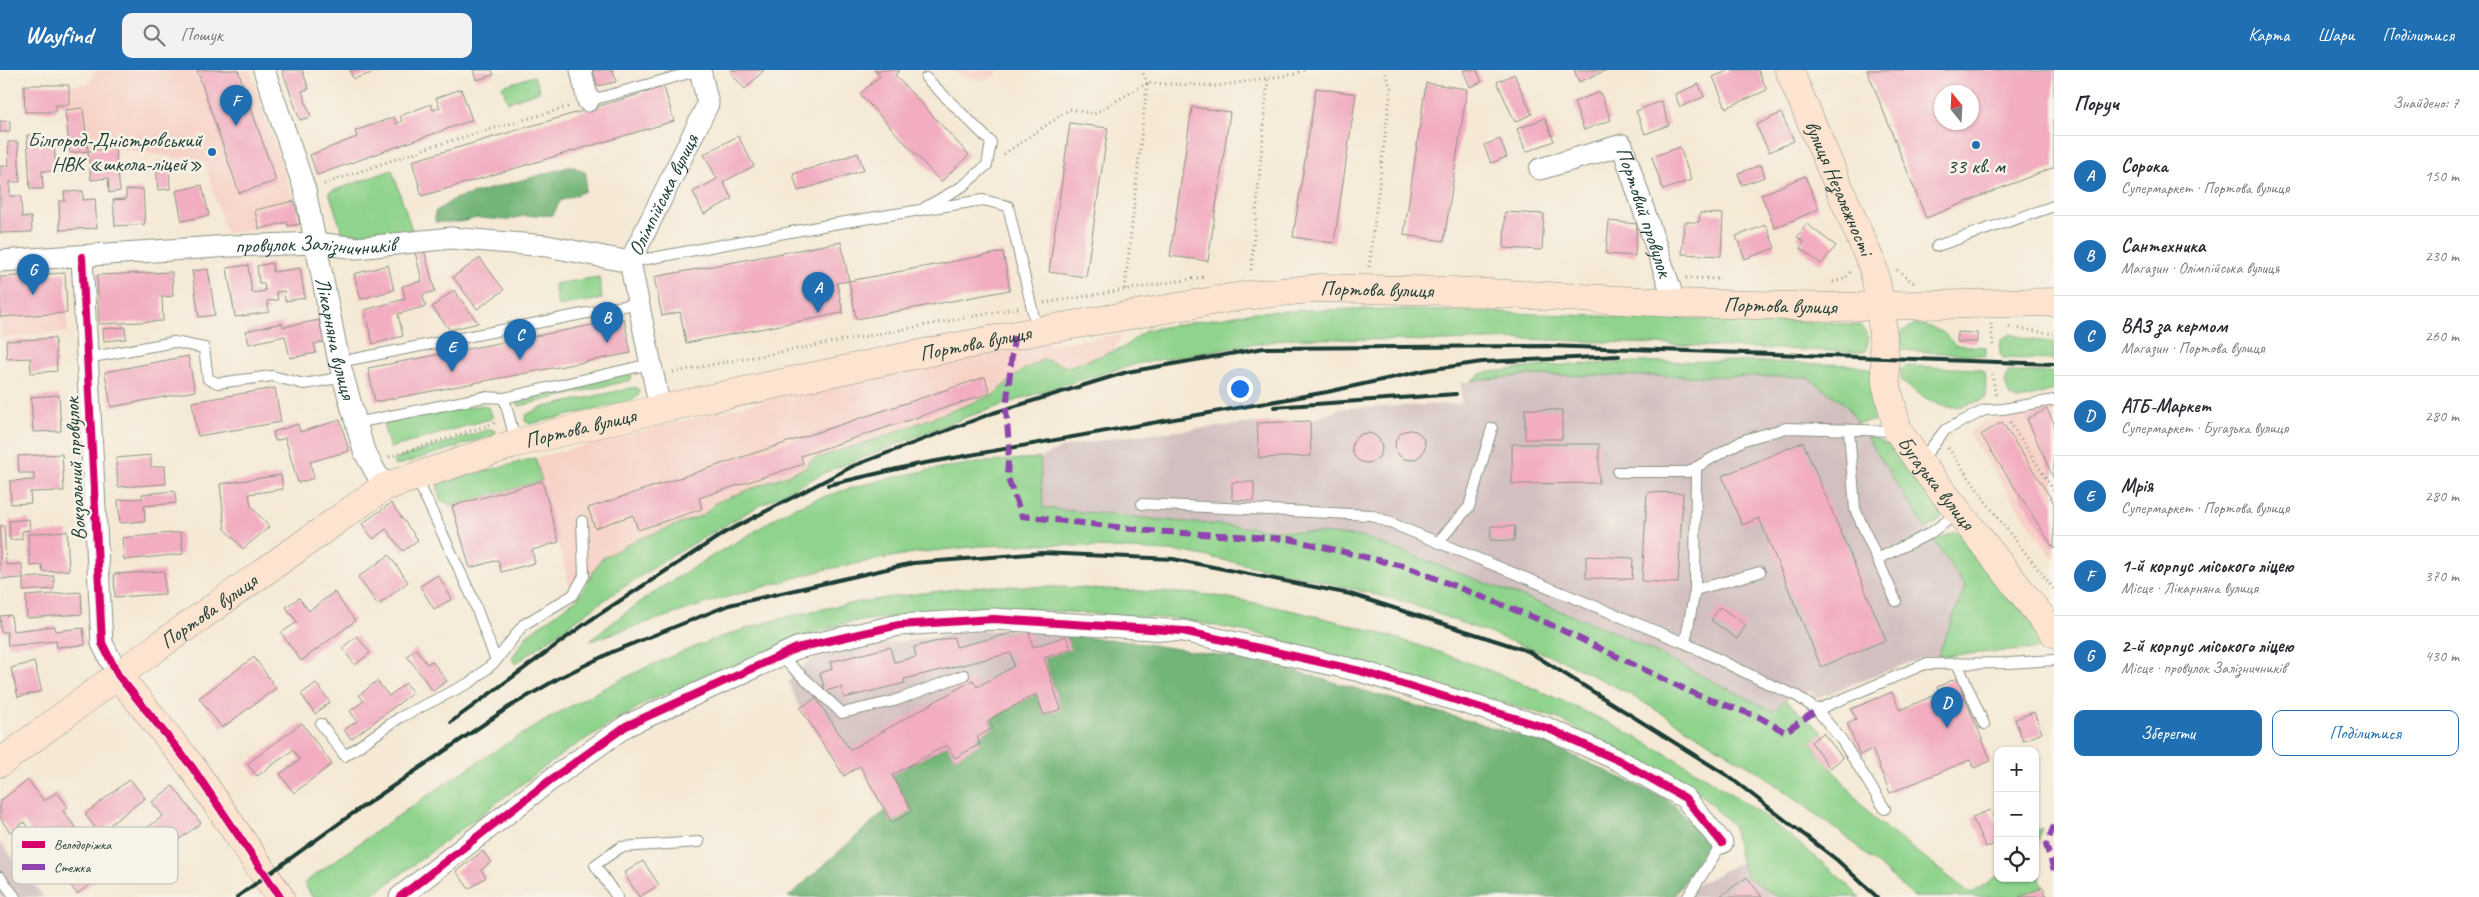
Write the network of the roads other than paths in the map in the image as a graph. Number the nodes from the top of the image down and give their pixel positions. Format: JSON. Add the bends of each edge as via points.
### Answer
{"nodes":[{"id":1,"x":264,"y":70,"type":"edge"},
{"id":2,"x":581,"y":70,"type":"edge"},
{"id":3,"x":700,"y":70,"type":"edge"},
{"id":4,"x":1789,"y":70,"type":"edge"},
{"id":5,"x":926,"y":78,"type":"dead end"},
{"id":6,"x":588,"y":101,"type":"joint"},
{"id":7,"x":1540,"y":169,"type":"dead end"},
{"id":8,"x":2054,"y":206,"type":"edge"},
{"id":9,"x":918,"y":211,"type":"junction"},
{"id":10,"x":316,"y":244,"type":"junction"},
{"id":11,"x":1937,"y":246,"type":"dead end"},
{"id":12,"x":82,"y":257,"type":"junction"},
{"id":13,"x":0,"y":261,"type":"edge"},
{"id":14,"x":630,"y":262,"type":"junction"},
{"id":15,"x":2054,"y":302,"type":"edge"},
{"id":16,"x":638,"y":303,"type":"junction"},
{"id":17,"x":1675,"y":303,"type":"junction"},
{"id":18,"x":1881,"y":307,"type":"junction"},
{"id":19,"x":1037,"y":332,"type":"junction"},
{"id":20,"x":87,"y":358,"type":"junction"},
{"id":21,"x":650,"y":364,"type":"junction"},
{"id":22,"x":341,"y":369,"type":"junction"},
{"id":23,"x":504,"y":398,"type":"junction"},
{"id":24,"x":2054,"y":400,"type":"edge"},
{"id":25,"x":660,"y":409,"type":"junction"},
{"id":26,"x":356,"y":423,"type":"junction"},
{"id":27,"x":1492,"y":428,"type":"dead end"},
{"id":28,"x":1849,"y":430,"type":"junction"},
{"id":29,"x":1898,"y":431,"type":"junction"},
{"id":30,"x":516,"y":443,"type":"junction"},
{"id":31,"x":1920,"y":463,"type":"junction"},
{"id":32,"x":1696,"y":467,"type":"junction"},
{"id":33,"x":1618,"y":472,"type":"dead end"},
{"id":34,"x":415,"y":476,"type":"junction"},
{"id":35,"x":384,"y":487,"type":"junction"},
{"id":36,"x":1142,"y":504,"type":"dead end"},
{"id":37,"x":1959,"y":512,"type":"junction"},
{"id":38,"x":582,"y":522,"type":"dead end"},
{"id":39,"x":1438,"y":542,"type":"junction"},
{"id":40,"x":1877,"y":559,"type":"junction"},
{"id":41,"x":1760,"y":572,"type":"dead end"},
{"id":42,"x":1695,"y":590,"type":"junction"},
{"id":43,"x":1896,"y":601,"type":"dead end"},
{"id":44,"x":2054,"y":632,"type":"edge"},
{"id":45,"x":1685,"y":642,"type":"junction"},
{"id":46,"x":780,"y":656,"type":"junction"},
{"id":47,"x":2054,"y":660,"type":"edge"},
{"id":48,"x":496,"y":661,"type":"junction"},
{"id":49,"x":1957,"y":664,"type":"junction"},
{"id":50,"x":118,"y":674,"type":"junction"},
{"id":51,"x":964,"y":675,"type":"dead end"},
{"id":52,"x":1817,"y":710,"type":"junction"},
{"id":53,"x":321,"y":724,"type":"dead end"},
{"id":54,"x":1984,"y":724,"type":"dead end"},
{"id":55,"x":0,"y":763,"type":"edge"},
{"id":56,"x":1886,"y":809,"type":"dead end"},
{"id":57,"x":699,"y":842,"type":"dead end"},
{"id":58,"x":1722,"y":844,"type":"joint"},
{"id":59,"x":0,"y":877,"type":"edge"},
{"id":60,"x":15,"y":897,"type":"edge"},
{"id":61,"x":280,"y":897,"type":"edge"},
{"id":62,"x":400,"y":897,"type":"edge"},
{"id":63,"x":617,"y":897,"type":"edge"},
{"id":64,"x":1688,"y":897,"type":"edge"}],
"edges":[{"from":1,"to":10,"type":"street","name":"Лікарняна вулиця","via":[[305,190]]},
{"from":2,"to":6,"type":"street"},
{"from":3,"to":6,"type":"lane"},
{"from":3,"to":14,"type":"street","name":"Олімпійська вулиця","via":[[708,104]]},
{"from":4,"to":18,"type":"main road","name":"вулиця Незалежності","via":[[1873,267]]},
{"from":5,"to":9,"type":"lane","via":[[991,142],[987,165],[963,186]]},
{"from":7,"to":17,"type":"street","name":"Портовий провулок","via":[[1622,145]]},
{"from":8,"to":11,"type":"lane"},
{"from":9,"to":14,"type":"lane"},
{"from":9,"to":19,"type":"lane","via":[[984,200],[1008,206]]},
{"from":10,"to":12,"type":"street","name":"провулок Залізничників","via":[[231,246]]},
{"from":10,"to":14,"type":"street","name":"провулок Залізничників","via":[[357,248],[451,238],[547,246]]},
{"from":10,"to":22,"type":"street","name":"Лікарняна вулиця"},
{"from":12,"to":13,"type":"street","name":"провулок Залізничників"},
{"from":12,"to":20,"type":"street","name":"Вокзальний провулок"},
{"from":14,"to":16,"type":"street","name":"Олімпійська вулиця"},
{"from":15,"to":18,"type":"main road","name":"Портова вулиця"},
{"from":16,"to":21,"type":"street","name":"Олімпійська вулиця"},
{"from":16,"to":22,"type":"lane"},
{"from":17,"to":18,"type":"main road","name":"Портова вулиця"},
{"from":17,"to":19,"type":"main road","name":"Портова вулиця","via":[[1452,291],[1320,288],[1242,296]]},
{"from":18,"to":29,"type":"main road","name":"Бугазька вулиця","via":[[1886,383]]},
{"from":19,"to":25,"type":"main road","name":"Портова вулиця"},
{"from":20,"to":22,"type":"lane","via":[[174,342],[204,348],[208,379],[218,384],[272,376],[304,384]]},
{"from":20,"to":50,"type":"street","name":"Вокзальний провулок","via":[[102,643]]},
{"from":21,"to":23,"type":"lane"},
{"from":21,"to":25,"type":"street","name":"Олімпійська вулиця"},
{"from":22,"to":26,"type":"street","name":"Лікарняна вулиця"},
{"from":23,"to":26,"type":"lane","via":[[484,397]]},
{"from":23,"to":30,"type":"lane"},
{"from":24,"to":31,"type":"lane","via":[[1985,410],[1945,430]]},
{"from":25,"to":30,"type":"main road","name":"Портова вулиця"},
{"from":26,"to":35,"type":"street","name":"Лікарняна вулиця","via":[[364,451]]},
{"from":27,"to":39,"type":"lane","via":[[1469,507]]},
{"from":28,"to":29,"type":"lane"},
{"from":28,"to":32,"type":"lane","via":[[1786,428],[1744,440]]},
{"from":28,"to":40,"type":"lane","via":[[1854,509]]},
{"from":29,"to":31,"type":"main road","name":"Бугазька вулиця"},
{"from":30,"to":34,"type":"main road","name":"Портова вулиця"},
{"from":31,"to":37,"type":"main road","name":"Бугазька вулиця"},
{"from":32,"to":33,"type":"lane","via":[[1688,472]]},
{"from":32,"to":42,"type":"lane"},
{"from":34,"to":35,"type":"main road","name":"Портова вулиця"},
{"from":34,"to":48,"type":"lane","via":[[473,599]]},
{"from":35,"to":50,"type":"main road","name":"Портова вулиця"},
{"from":36,"to":39,"type":"lane","via":[[1371,515]]},
{"from":37,"to":40,"type":"lane","via":[[1929,534]]},
{"from":37,"to":44,"type":"main road","name":"Бугазька вулиця"},
{"from":38,"to":48,"type":"lane","via":[[584,576],[573,595],[523,625]]},
{"from":39,"to":45,"type":"lane"},
{"from":40,"to":43,"type":"lane"},
{"from":41,"to":42,"type":"lane"},
{"from":42,"to":45,"type":"lane"},
{"from":45,"to":52,"type":"lane","via":[[1797,696]]},
{"from":46,"to":51,"type":"lane","via":[[842,713],[894,701]]},
{"from":46,"to":58,"type":"street","via":[[797,648],[899,626],[994,619],[1183,631],[1360,671],[1547,728],[1620,761],[1685,798]]},
{"from":46,"to":62,"type":"street","via":[[626,726]]},
{"from":47,"to":49,"type":"lane"},
{"from":48,"to":53,"type":"lane","via":[[472,682],[399,718],[345,756]]},
{"from":49,"to":52,"type":"lane","via":[[1925,664]]},
{"from":49,"to":54,"type":"lane"},
{"from":50,"to":55,"type":"main road","name":"Портова вулиця"},
{"from":50,"to":61,"type":"main road","via":[[192,767]]},
{"from":52,"to":56,"type":"lane","via":[[1842,739]]},
{"from":57,"to":63,"type":"lane","via":[[621,847],[595,865]]},
{"from":58,"to":64,"type":"lane"},
{"from":59,"to":60,"type":"lane"}]}
